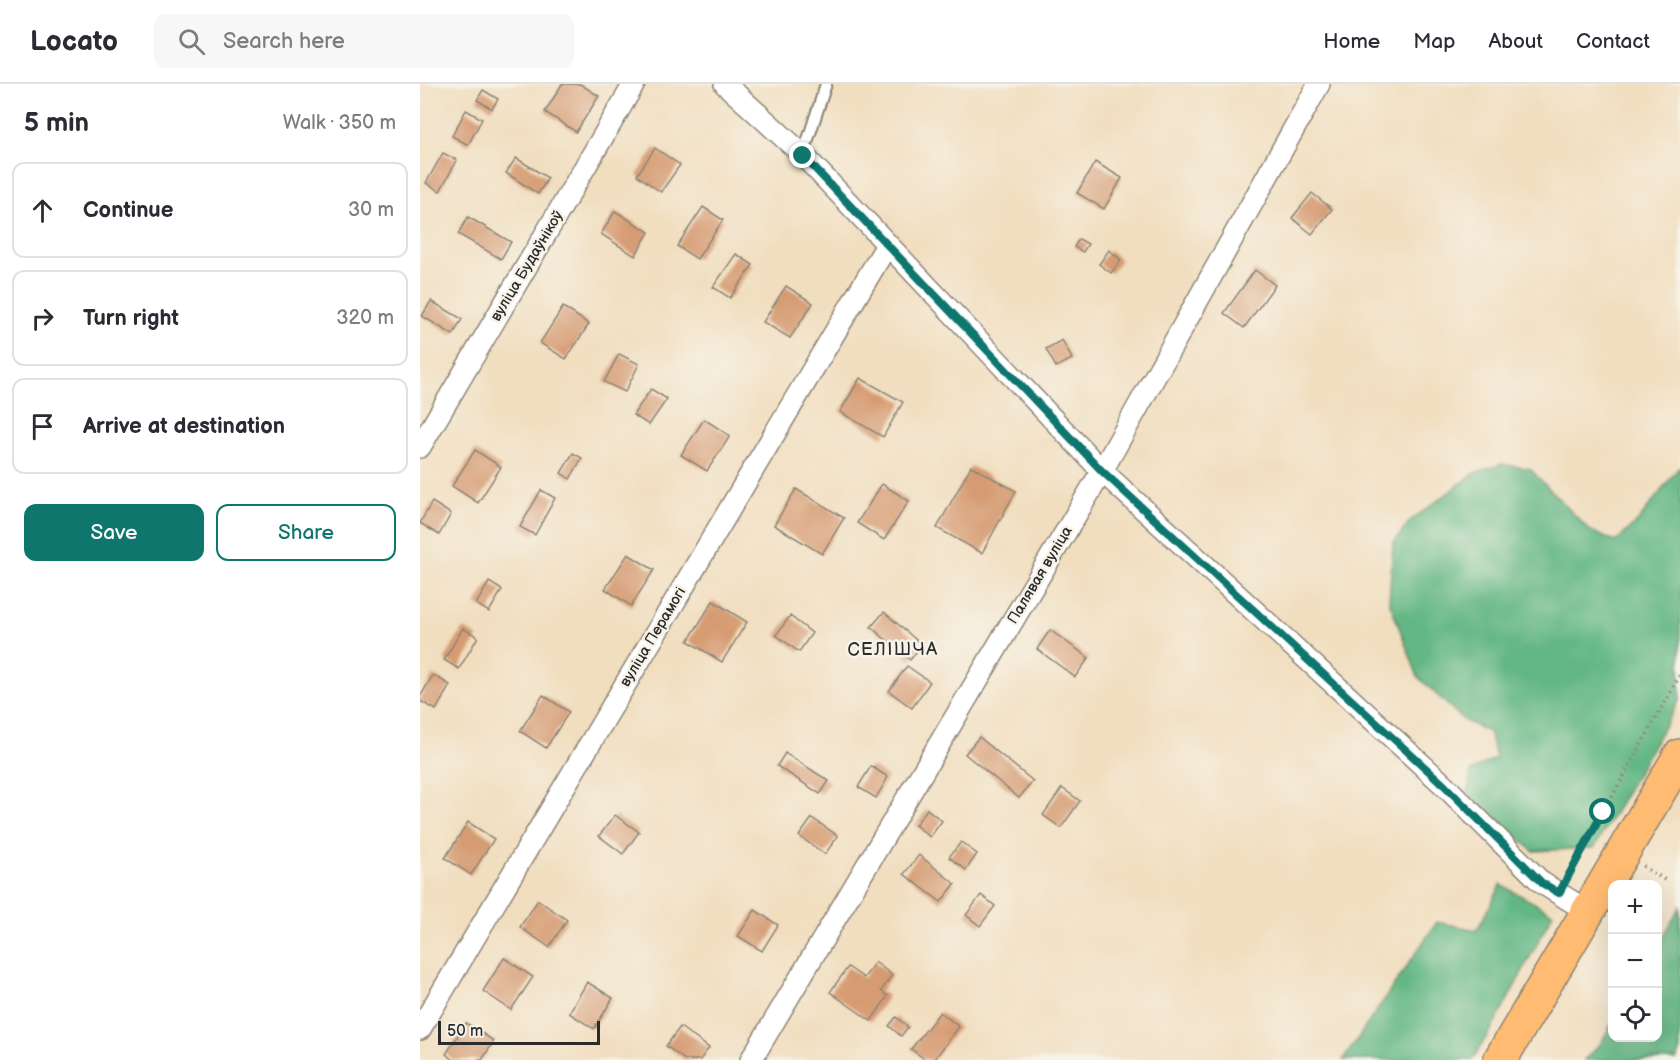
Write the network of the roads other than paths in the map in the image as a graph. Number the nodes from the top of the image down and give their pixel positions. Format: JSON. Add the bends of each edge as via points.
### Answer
{"nodes":[{"id":1,"x":634,"y":84,"type":"edge"},
{"id":2,"x":725,"y":84,"type":"edge"},
{"id":3,"x":826,"y":84,"type":"edge"},
{"id":4,"x":1319,"y":84,"type":"edge"},
{"id":5,"x":803,"y":156,"type":"junction"},
{"id":6,"x":886,"y":245,"type":"junction"},
{"id":7,"x":420,"y":447,"type":"edge"},
{"id":8,"x":1102,"y":471,"type":"junction"},
{"id":9,"x":1680,"y":756,"type":"edge"},
{"id":10,"x":1587,"y":911,"type":"junction"},
{"id":11,"x":420,"y":1029,"type":"edge"},
{"id":12,"x":751,"y":1060,"type":"edge"},
{"id":13,"x":1500,"y":1060,"type":"edge"}],
"edges":[{"from":1,"to":7,"type":"street","name":"вуліца Будаўнікоў"},
{"from":2,"to":5,"type":"street"},
{"from":3,"to":5,"type":"lane"},
{"from":4,"to":8,"type":"street","name":"Палявая вуліца"},
{"from":5,"to":6,"type":"street"},
{"from":6,"to":8,"type":"street"},
{"from":6,"to":11,"type":"street","name":"вуліца Перамогі"},
{"from":8,"to":10,"type":"street","via":[[1444,785],[1542,883]]},
{"from":8,"to":12,"type":"street","name":"Палявая вуліца"},
{"from":9,"to":10,"type":"main road"},
{"from":10,"to":13,"type":"main road"}]}
